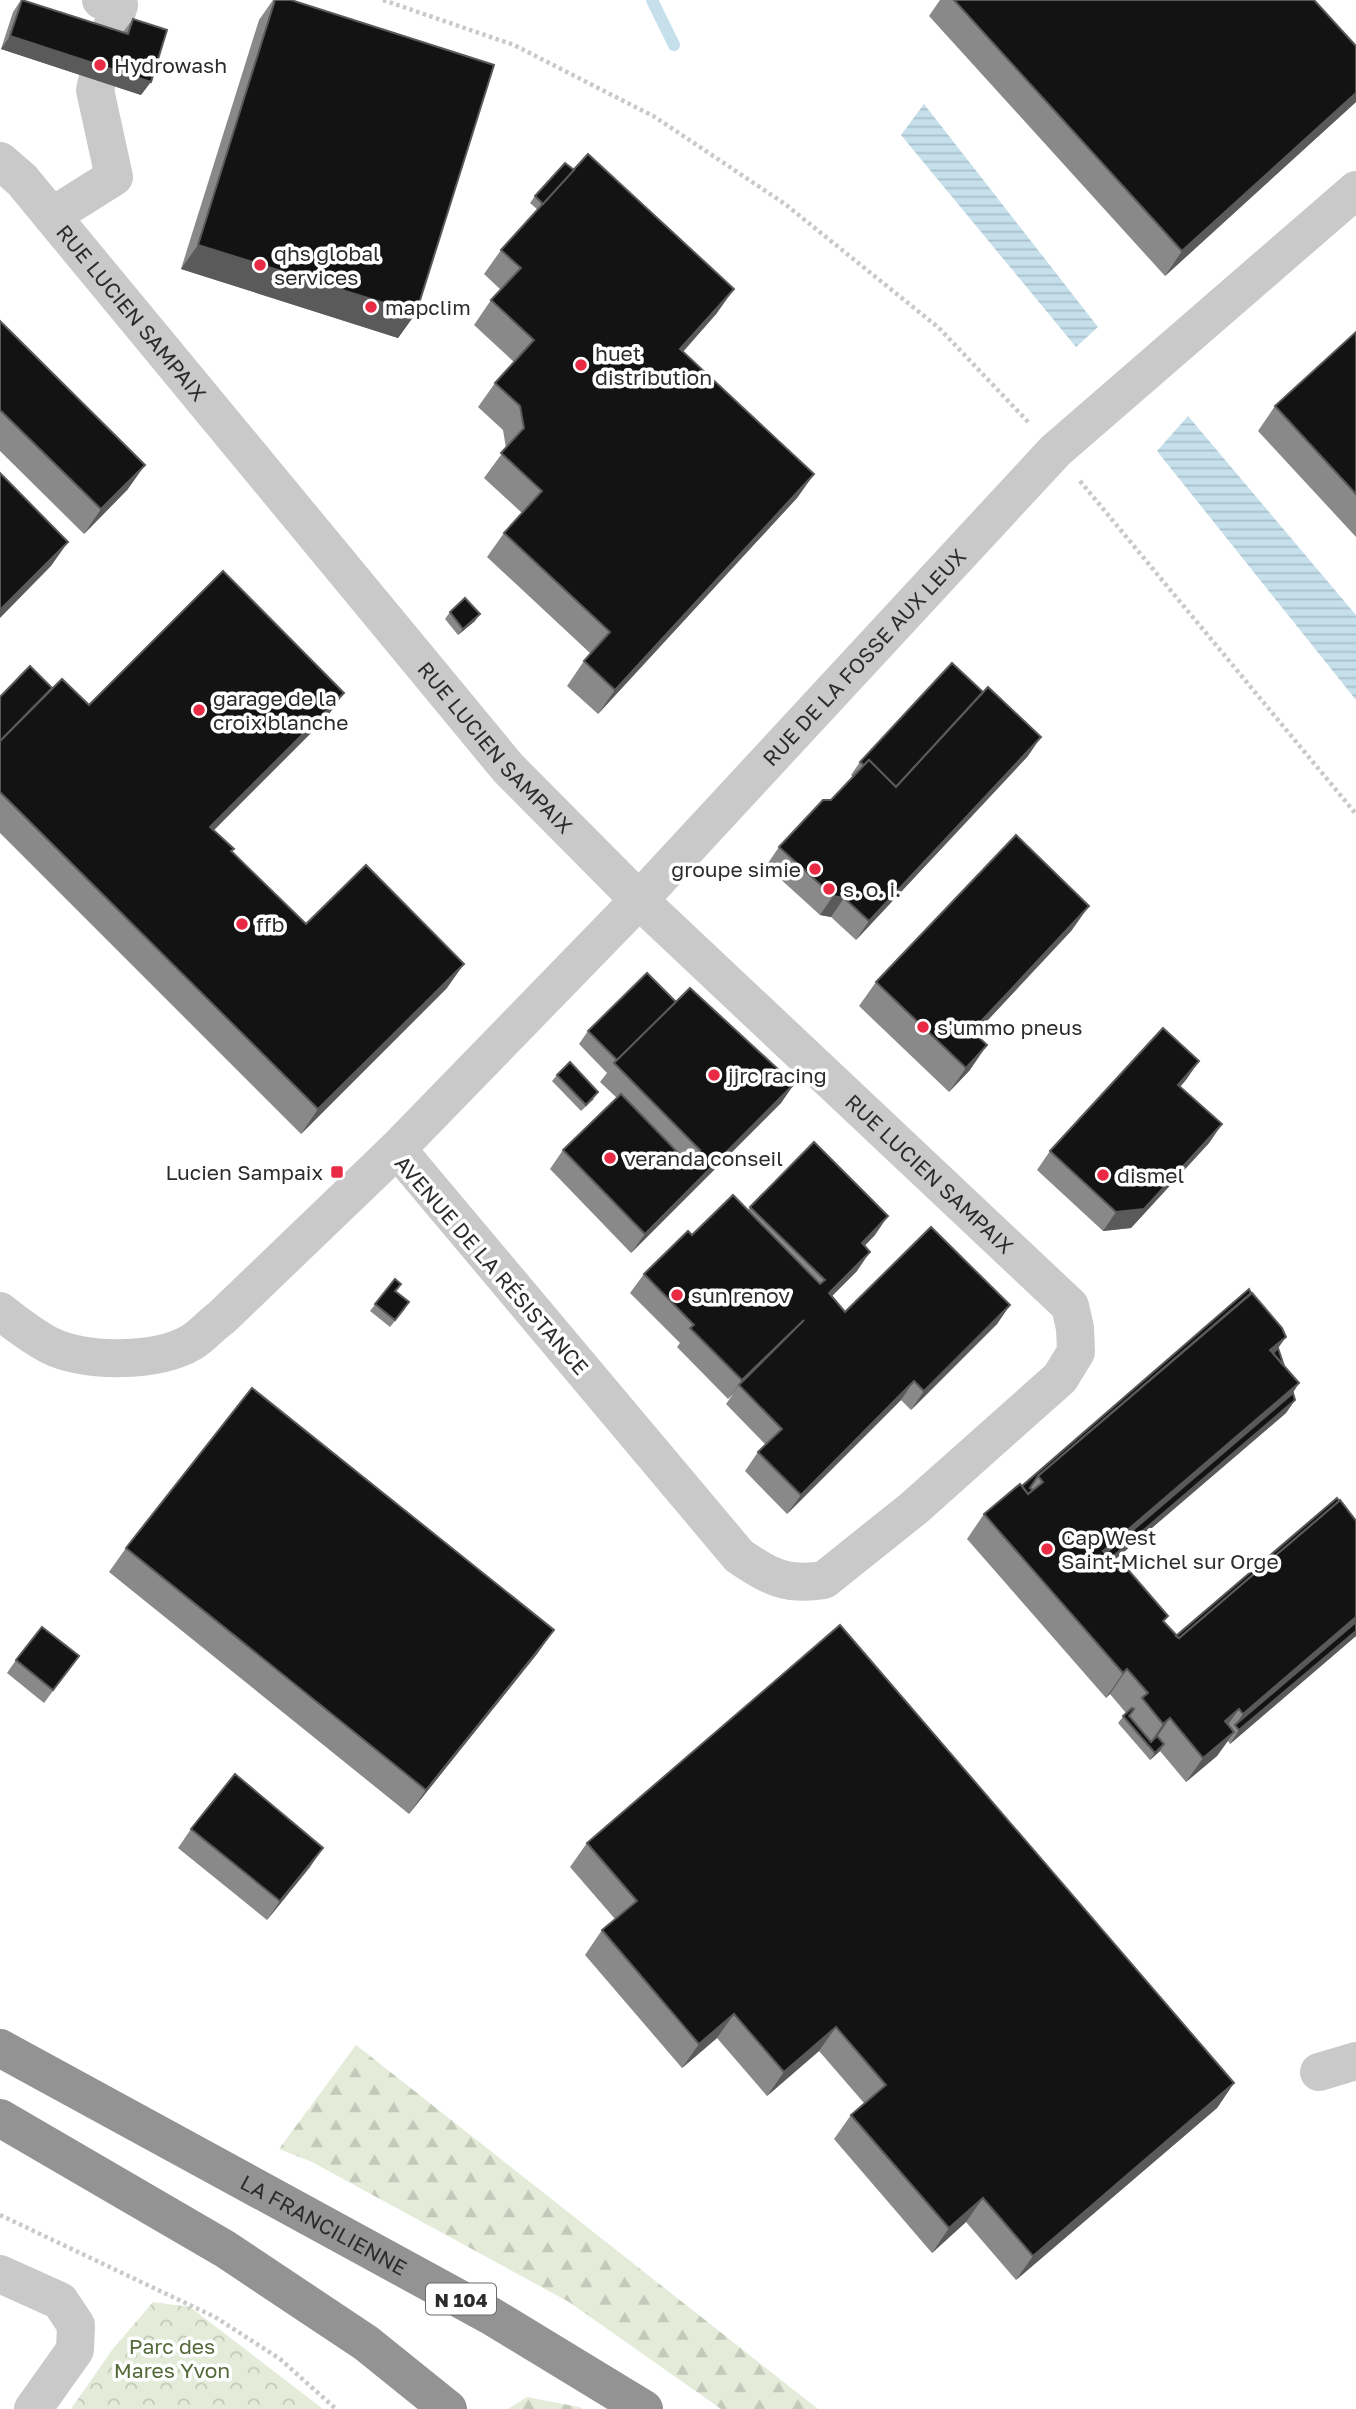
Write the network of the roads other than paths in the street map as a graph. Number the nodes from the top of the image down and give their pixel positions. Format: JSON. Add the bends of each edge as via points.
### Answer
{"nodes":[{"id":1,"x":101,"y":0,"type":"edge"},
{"id":2,"x":107,"y":43,"type":"edge"},
{"id":3,"x":97,"y":80,"type":"edge"},
{"id":4,"x":0,"y":161,"type":"edge"},
{"id":5,"x":1356,"y":190,"type":"edge"},
{"id":6,"x":52,"y":216,"type":"junction"},
{"id":7,"x":639,"y":900,"type":"junction"},
{"id":8,"x":397,"y":1149,"type":"junction"},
{"id":9,"x":0,"y":1311,"type":"edge"},
{"id":10,"x":739,"y":1556,"type":"joint"},
{"id":11,"x":0,"y":2049,"type":"edge"},
{"id":12,"x":1356,"y":2061,"type":"edge"},
{"id":13,"x":1319,"y":2072,"type":"dead end"},
{"id":14,"x":0,"y":2118,"type":"edge"},
{"id":15,"x":0,"y":2274,"type":"edge"},
{"id":16,"x":33,"y":2409,"type":"edge"},
{"id":17,"x":448,"y":2409,"type":"edge"},
{"id":18,"x":644,"y":2409,"type":"edge"}],
"edges":[{"from":1,"to":2,"type":"street","via":[[119,5]]},
{"from":3,"to":6,"type":"street","via":[[95,90],[114,177]]},
{"from":4,"to":6,"type":"street","name":"RUE LUCIEN SAMPAIX"},
{"from":5,"to":7,"type":"street","name":"RUE DE LA FOSSE AUX LEUX","via":[[1055,451]]},
{"from":6,"to":7,"type":"street","name":"RUE LUCIEN SAMPAIX","via":[[508,768]]},
{"from":7,"to":8,"type":"street","name":"RUE DE LA FOSSE AUX LEUX"},
{"from":7,"to":10,"type":"street","name":"RUE LUCIEN SAMPAIX","via":[[1045,1281],[1070,1306],[1075,1328],[1076,1352],[1060,1378],[914,1508],[824,1580],[786,1580],[764,1574]]},
{"from":8,"to":9,"type":"street","name":"AVENUE DE LA RÉSISTANCE","via":[[191,1343],[121,1360],[86,1355],[51,1346]]},
{"from":8,"to":10,"type":"street","name":"AVENUE DE LA RÉSISTANCE"},
{"from":11,"to":18,"type":"highway","name":"LA FRANCILIENNE","number":"N 104","via":[[491,2316]]},
{"from":12,"to":13,"type":"street"},
{"from":14,"to":17,"type":"highway","via":[[225,2249],[366,2343]]},
{"from":15,"to":16,"type":"street","via":[[60,2301],[76,2325],[75,2350]]}]}
